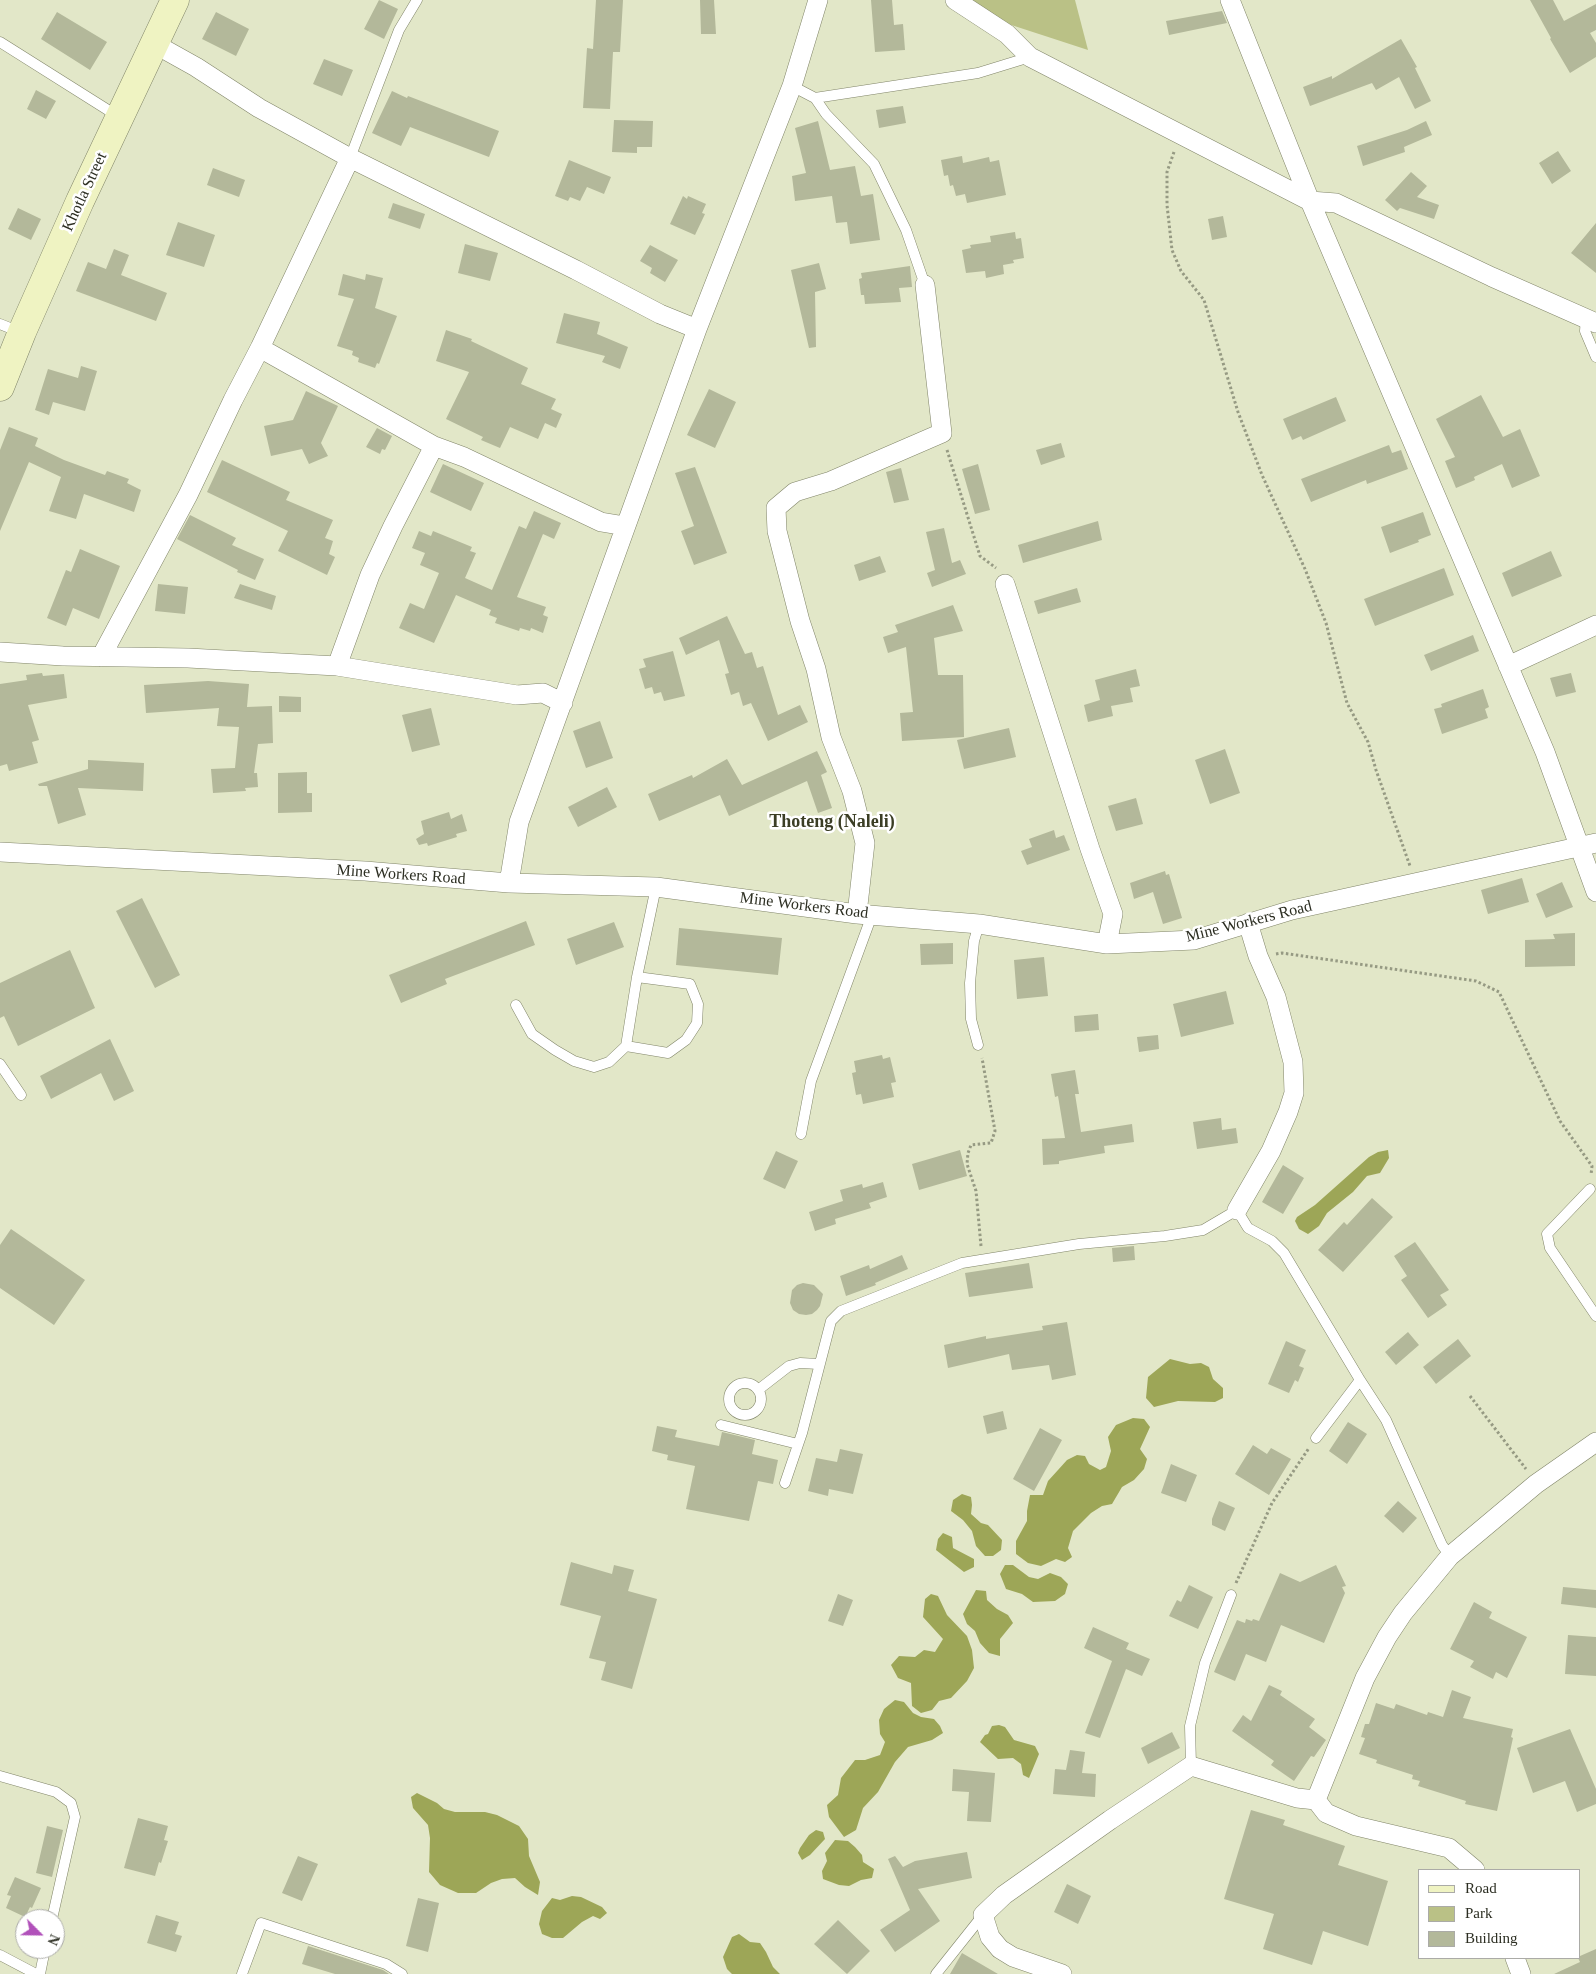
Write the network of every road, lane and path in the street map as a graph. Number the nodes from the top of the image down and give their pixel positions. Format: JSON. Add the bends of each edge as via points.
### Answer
{"nodes":[{"id":1,"x":175,"y":0,"type":"edge"},
{"id":2,"x":417,"y":0,"type":"edge"},
{"id":3,"x":818,"y":0,"type":"edge"},
{"id":4,"x":955,"y":0,"type":"edge"},
{"id":5,"x":1230,"y":0,"type":"edge"},
{"id":6,"x":0,"y":42,"type":"edge"},
{"id":7,"x":153,"y":44,"type":"junction"},
{"id":8,"x":1030,"y":57,"type":"junction"},
{"id":9,"x":792,"y":86,"type":"junction"},
{"id":10,"x":815,"y":98,"type":"junction"},
{"id":11,"x":119,"y":117,"type":"junction"},
{"id":12,"x":1181,"y":135,"type":"junction"},
{"id":13,"x":350,"y":158,"type":"junction"},
{"id":14,"x":1310,"y":201,"type":"junction"},
{"id":15,"x":925,"y":286,"type":"joint"},
{"id":16,"x":1591,"y":320,"type":"edge"},
{"id":17,"x":11,"y":328,"type":"edge"},
{"id":18,"x":697,"y":329,"type":"junction"},
{"id":19,"x":260,"y":348,"type":"junction"},
{"id":20,"x":1596,"y":357,"type":"edge"},
{"id":21,"x":0,"y":387,"type":"edge"},
{"id":22,"x":942,"y":433,"type":"junction"},
{"id":23,"x":434,"y":446,"type":"junction"},
{"id":24,"x":625,"y":526,"type":"junction"},
{"id":25,"x":1005,"y":584,"type":"joint"},
{"id":26,"x":1596,"y":625,"type":"edge"},
{"id":27,"x":0,"y":652,"type":"edge"},
{"id":28,"x":101,"y":657,"type":"junction"},
{"id":29,"x":337,"y":666,"type":"junction"},
{"id":30,"x":1508,"y":666,"type":"junction"},
{"id":31,"x":563,"y":703,"type":"junction"},
{"id":32,"x":1588,"y":845,"type":"edge"},
{"id":33,"x":0,"y":852,"type":"edge"},
{"id":34,"x":509,"y":883,"type":"junction"},
{"id":35,"x":1418,"y":883,"type":"junction"},
{"id":36,"x":656,"y":887,"type":"junction"},
{"id":37,"x":1596,"y":892,"type":"edge"},
{"id":38,"x":864,"y":914,"type":"junction"},
{"id":39,"x":1248,"y":923,"type":"junction"},
{"id":40,"x":979,"y":924,"type":"junction"},
{"id":41,"x":1107,"y":944,"type":"junction"},
{"id":42,"x":1258,"y":956,"type":"junction"},
{"id":43,"x":638,"y":977,"type":"junction"},
{"id":44,"x":516,"y":1005,"type":"dead end"},
{"id":45,"x":978,"y":1045,"type":"joint"},
{"id":46,"x":626,"y":1046,"type":"junction"},
{"id":47,"x":0,"y":1064,"type":"edge"},
{"id":48,"x":21,"y":1095,"type":"dead end"},
{"id":49,"x":800,"y":1134,"type":"dead end"},
{"id":50,"x":1590,"y":1189,"type":"joint"},
{"id":51,"x":1237,"y":1210,"type":"junction"},
{"id":52,"x":982,"y":1258,"type":"junction"},
{"id":53,"x":1596,"y":1316,"type":"edge"},
{"id":54,"x":819,"y":1364,"type":"junction"},
{"id":55,"x":1360,"y":1380,"type":"junction"},
{"id":56,"x":758,"y":1390,"type":"junction"},
{"id":57,"x":1470,"y":1396,"type":"dead end"},
{"id":58,"x":738,"y":1414,"type":"junction"},
{"id":59,"x":721,"y":1425,"type":"dead end"},
{"id":60,"x":735,"y":1428,"type":"junction"},
{"id":61,"x":1316,"y":1438,"type":"joint"},
{"id":62,"x":1596,"y":1442,"type":"edge"},
{"id":63,"x":798,"y":1444,"type":"junction"},
{"id":64,"x":785,"y":1483,"type":"dead end"},
{"id":65,"x":1536,"y":1484,"type":"junction"},
{"id":66,"x":1450,"y":1556,"type":"junction"},
{"id":67,"x":1231,"y":1595,"type":"joint"},
{"id":68,"x":1191,"y":1766,"type":"junction"},
{"id":69,"x":0,"y":1776,"type":"edge"},
{"id":70,"x":1316,"y":1800,"type":"junction"},
{"id":71,"x":1474,"y":1869,"type":"edge"},
{"id":72,"x":54,"y":1909,"type":"edge"},
{"id":73,"x":983,"y":1915,"type":"junction"},
{"id":74,"x":0,"y":1955,"type":"edge"},
{"id":75,"x":43,"y":1959,"type":"edge"},
{"id":76,"x":1515,"y":1959,"type":"edge"},
{"id":77,"x":36,"y":1974,"type":"edge"},
{"id":78,"x":40,"y":1974,"type":"edge"},
{"id":79,"x":242,"y":1974,"type":"edge"},
{"id":80,"x":402,"y":1974,"type":"edge"},
{"id":81,"x":936,"y":1974,"type":"edge"},
{"id":82,"x":1062,"y":1974,"type":"edge"},
{"id":83,"x":1521,"y":1974,"type":"edge"}],
"edges":[{"from":1,"to":7,"type":"street","name":"Khotla Street"},
{"from":2,"to":13,"type":"lane","via":[[399,30]]},
{"from":3,"to":9,"type":"street"},
{"from":4,"to":8,"type":"street","via":[[1007,34]]},
{"from":5,"to":14,"type":"street"},
{"from":6,"to":11,"type":"lane"},
{"from":7,"to":11,"type":"street","name":"Khotla Street"},
{"from":7,"to":13,"type":"street"},
{"from":8,"to":10,"type":"lane","via":[[978,73]]},
{"from":8,"to":12,"type":"street"},
{"from":9,"to":10,"type":"lane"},
{"from":9,"to":18,"type":"street"},
{"from":10,"to":15,"type":"lane","via":[[874,164],[906,230]]},
{"from":11,"to":17,"type":"street","name":"Khotla Street"},
{"from":12,"to":14,"type":"street"},
{"from":12,"to":35,"type":"path","via":[[1167,172],[1172,250],[1181,271],[1204,300],[1238,412],[1262,476],[1309,578],[1326,623],[1347,703],[1368,742],[1407,861]]},
{"from":13,"to":18,"type":"street","via":[[660,314]]},
{"from":13,"to":19,"type":"street"},
{"from":14,"to":16,"type":"street","via":[[1336,203]]},
{"from":14,"to":30,"type":"street"},
{"from":15,"to":22,"type":"street"},
{"from":16,"to":20,"type":"lane","via":[[1585,331]]},
{"from":17,"to":21,"type":"street","name":"Khotla Street"},
{"from":18,"to":24,"type":"street"},
{"from":19,"to":23,"type":"street"},
{"from":19,"to":28,"type":"street","via":[[188,495]]},
{"from":22,"to":25,"type":"path","via":[[980,556],[996,566]]},
{"from":22,"to":38,"type":"street","via":[[795,492],[776,508],[777,531],[800,622],[816,669],[831,737],[852,792],[865,843]]},
{"from":23,"to":24,"type":"street","via":[[601,522]]},
{"from":23,"to":29,"type":"street","via":[[370,575]]},
{"from":24,"to":31,"type":"street"},
{"from":25,"to":41,"type":"street","via":[[1113,914]]},
{"from":26,"to":30,"type":"street"},
{"from":27,"to":28,"type":"street"},
{"from":28,"to":29,"type":"street"},
{"from":29,"to":31,"type":"street","via":[[517,695],[543,693]]},
{"from":30,"to":32,"type":"street"},
{"from":31,"to":34,"type":"street","via":[[519,822]]},
{"from":32,"to":35,"type":"street","name":"Mine Workers Road"},
{"from":32,"to":37,"type":"street"},
{"from":33,"to":34,"type":"street","name":"Mine Workers Road","via":[[365,871]]},
{"from":34,"to":36,"type":"street","name":"Mine Workers Road"},
{"from":35,"to":39,"type":"street","name":"Mine Workers Road","via":[[1292,910]]},
{"from":36,"to":38,"type":"street","name":"Mine Workers Road"},
{"from":36,"to":43,"type":"lane"},
{"from":38,"to":40,"type":"street","name":"Mine Workers Road"},
{"from":38,"to":49,"type":"lane","via":[[811,1081]]},
{"from":39,"to":41,"type":"street","name":"Mine Workers Road","via":[[1194,940]]},
{"from":39,"to":42,"type":"street"},
{"from":40,"to":41,"type":"street","name":"Mine Workers Road"},
{"from":40,"to":45,"type":"lane","via":[[970,982],[971,1019]]},
{"from":42,"to":50,"type":"path","via":[[1282,953],[1476,981],[1499,992],[1560,1120],[1592,1166]]},
{"from":42,"to":51,"type":"street","via":[[1276,997],[1293,1062],[1294,1093],[1271,1150]]},
{"from":43,"to":46,"type":"lane"},
{"from":43,"to":46,"type":"lane","via":[[690,984],[698,1004],[697,1023],[686,1040],[668,1053]]},
{"from":44,"to":46,"type":"lane","via":[[532,1034],[574,1061],[594,1066],[609,1062]]},
{"from":45,"to":52,"type":"path","via":[[995,1131],[991,1142],[971,1144],[968,1153],[967,1164],[976,1191]]},
{"from":47,"to":48,"type":"lane"},
{"from":50,"to":53,"type":"lane","via":[[1547,1234],[1550,1248]]},
{"from":51,"to":52,"type":"lane","via":[[1202,1230]]},
{"from":51,"to":55,"type":"lane","via":[[1248,1228],[1272,1241],[1284,1253]]},
{"from":52,"to":54,"type":"lane","via":[[841,1311],[831,1321]]},
{"from":54,"to":56,"type":"lane","via":[[790,1366]]},
{"from":54,"to":63,"type":"lane"},
{"from":55,"to":61,"type":"lane"},
{"from":55,"to":66,"type":"lane","via":[[1386,1420],[1442,1545]]},
{"from":56,"to":58,"type":"lane","via":[[761,1400],[757,1411],[745,1416]]},
{"from":56,"to":58,"type":"lane","via":[[742,1384],[732,1391],[730,1404]]},
{"from":57,"to":65,"type":"path"},
{"from":58,"to":60,"type":"lane"},
{"from":59,"to":60,"type":"lane"},
{"from":60,"to":63,"type":"lane"},
{"from":61,"to":67,"type":"path","via":[[1272,1503]]},
{"from":62,"to":65,"type":"street"},
{"from":63,"to":64,"type":"lane"},
{"from":65,"to":66,"type":"street"},
{"from":66,"to":70,"type":"street","via":[[1387,1637],[1365,1678]]},
{"from":67,"to":68,"type":"lane","via":[[1205,1663],[1190,1726]]},
{"from":68,"to":70,"type":"street","via":[[1297,1798]]},
{"from":68,"to":73,"type":"street","via":[[1004,1895]]},
{"from":69,"to":72,"type":"lane","via":[[56,1792],[71,1803],[75,1817]]},
{"from":70,"to":71,"type":"street","via":[[1326,1813],[1356,1826],[1449,1848]]},
{"from":73,"to":81,"type":"lane"},
{"from":73,"to":82,"type":"street","via":[[990,1937],[1000,1949]]},
{"from":74,"to":77,"type":"lane"},
{"from":75,"to":78,"type":"lane"},
{"from":76,"to":83,"type":"street"},
{"from":79,"to":80,"type":"lane","via":[[261,1923],[386,1964]]}]}
